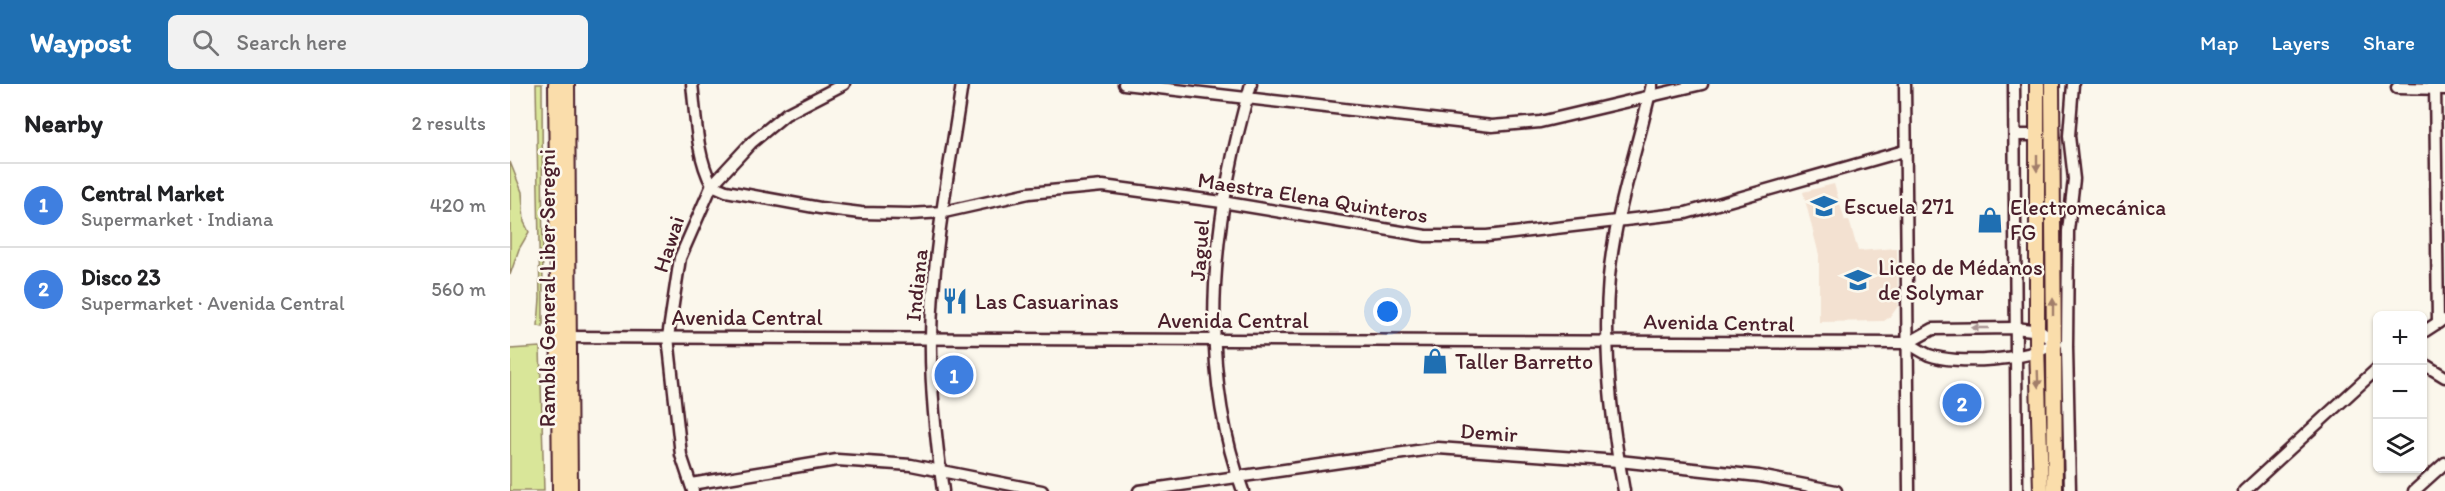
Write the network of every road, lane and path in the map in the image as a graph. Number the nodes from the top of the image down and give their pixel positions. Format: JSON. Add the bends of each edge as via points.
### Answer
{"nodes":[{"id":1,"x":556,"y":84,"type":"edge"},
{"id":2,"x":567,"y":84,"type":"edge"},
{"id":3,"x":692,"y":84,"type":"edge"},
{"id":4,"x":844,"y":84,"type":"edge"},
{"id":5,"x":962,"y":84,"type":"edge"},
{"id":6,"x":1124,"y":84,"type":"edge"},
{"id":7,"x":1251,"y":84,"type":"edge"},
{"id":8,"x":1652,"y":84,"type":"edge"},
{"id":9,"x":1702,"y":84,"type":"edge"},
{"id":10,"x":1905,"y":84,"type":"edge"},
{"id":11,"x":2014,"y":84,"type":"edge"},
{"id":12,"x":2037,"y":84,"type":"edge"},
{"id":13,"x":2052,"y":84,"type":"edge"},
{"id":14,"x":2073,"y":84,"type":"edge"},
{"id":15,"x":2438,"y":87,"type":"edge"},
{"id":16,"x":2397,"y":88,"type":"dead end"},
{"id":17,"x":1247,"y":97,"type":"junction"},
{"id":18,"x":1649,"y":97,"type":"junction"},
{"id":19,"x":2015,"y":135,"type":"junction"},
{"id":20,"x":2037,"y":135,"type":"junction"},
{"id":21,"x":1904,"y":151,"type":"junction"},
{"id":22,"x":712,"y":185,"type":"junction"},
{"id":23,"x":1222,"y":202,"type":"junction"},
{"id":24,"x":944,"y":212,"type":"junction"},
{"id":25,"x":1619,"y":220,"type":"junction"},
{"id":26,"x":2442,"y":320,"type":"edge"},
{"id":27,"x":2015,"y":327,"type":"junction"},
{"id":28,"x":2037,"y":330,"type":"junction"},
{"id":29,"x":2427,"y":330,"type":"edge"},
{"id":30,"x":563,"y":337,"type":"junction"},
{"id":31,"x":668,"y":337,"type":"junction"},
{"id":32,"x":931,"y":337,"type":"junction"},
{"id":33,"x":1215,"y":340,"type":"junction"},
{"id":34,"x":1608,"y":340,"type":"junction"},
{"id":35,"x":1908,"y":343,"type":"junction"},
{"id":36,"x":2061,"y":345,"type":"junction"},
{"id":37,"x":2037,"y":352,"type":"junction"},
{"id":38,"x":2016,"y":358,"type":"junction"},
{"id":39,"x":2425,"y":365,"type":"edge"},
{"id":40,"x":2373,"y":373,"type":"edge"},
{"id":41,"x":2445,"y":377,"type":"edge"},
{"id":42,"x":1619,"y":461,"type":"junction"},
{"id":43,"x":2445,"y":463,"type":"edge"},
{"id":44,"x":940,"y":470,"type":"junction"},
{"id":45,"x":1238,"y":477,"type":"junction"},
{"id":46,"x":692,"y":487,"type":"edge"},
{"id":47,"x":560,"y":491,"type":"edge"},
{"id":48,"x":570,"y":491,"type":"edge"},
{"id":49,"x":943,"y":491,"type":"edge"},
{"id":50,"x":1042,"y":491,"type":"edge"},
{"id":51,"x":1139,"y":491,"type":"edge"},
{"id":52,"x":1243,"y":491,"type":"edge"},
{"id":53,"x":1624,"y":491,"type":"edge"},
{"id":54,"x":1836,"y":491,"type":"edge"},
{"id":55,"x":1909,"y":491,"type":"edge"},
{"id":56,"x":2017,"y":491,"type":"edge"},
{"id":57,"x":2041,"y":491,"type":"edge"},
{"id":58,"x":2055,"y":491,"type":"edge"},
{"id":59,"x":2070,"y":491,"type":"edge"},
{"id":60,"x":2244,"y":491,"type":"edge"},
{"id":61,"x":2414,"y":491,"type":"edge"}],
"edges":[{"from":1,"to":30,"type":"main road","name":"Rambla General Liber Seregni"},
{"from":2,"to":30,"type":"main road","name":"Rambla General Liber Seregni"},
{"from":3,"to":22,"type":"street","via":[[699,138]]},
{"from":4,"to":22,"type":"street","name":"Hawai","via":[[786,114],[751,143]]},
{"from":5,"to":24,"type":"street","name":"Indiana"},
{"from":6,"to":17,"type":"street"},
{"from":7,"to":17,"type":"street","name":"Jaguel"},
{"from":8,"to":18,"type":"street"},
{"from":9,"to":18,"type":"street"},
{"from":10,"to":21,"type":"street"},
{"from":11,"to":19,"type":"street"},
{"from":12,"to":20,"type":"main road"},
{"from":36,"to":13,"type":"main road","one_way":true},
{"from":14,"to":36,"type":"street","via":[[2069,136],[2074,178]]},
{"from":15,"to":16,"type":"street"},
{"from":15,"to":26,"type":"street"},
{"from":17,"to":18,"type":"street","via":[[1492,126],[1540,122]]},
{"from":17,"to":23,"type":"street","name":"Jaguel"},
{"from":18,"to":25,"type":"street"},
{"from":19,"to":20,"type":"street"},
{"from":19,"to":27,"type":"street"},
{"from":20,"to":28,"type":"main road","one_way":true},
{"from":21,"to":25,"type":"street","name":"Maestra Elena Quinteros","via":[[1686,213]]},
{"from":21,"to":35,"type":"street"},
{"from":22,"to":24,"type":"street","name":"Maestra Elena Quinteros","via":[[726,191],[851,212]]},
{"from":22,"to":31,"type":"street","name":"Hawai","via":[[680,258]]},
{"from":23,"to":24,"type":"street","name":"Maestra Elena Quinteros","via":[[1102,186],[1071,187]]},
{"from":23,"to":25,"type":"street","name":"Maestra Elena Quinteros","via":[[1426,236],[1486,236]]},
{"from":23,"to":33,"type":"street","name":"Jaguel"},
{"from":24,"to":32,"type":"street","name":"Indiana"},
{"from":25,"to":34,"type":"street","via":[[1609,276]]},
{"from":26,"to":29,"type":"street"},
{"from":27,"to":28,"type":"street","name":"Avenida Central"},
{"from":27,"to":35,"type":"street","name":"Avenida Central","one_way":true,"via":[[1933,329]]},
{"from":27,"to":38,"type":"street"},
{"from":28,"to":36,"type":"street"},
{"from":28,"to":37,"type":"main road"},
{"from":30,"to":31,"type":"street","name":"Avenida Central"},
{"from":30,"to":47,"type":"main road","name":"Rambla General Liber Seregni"},
{"from":30,"to":48,"type":"main road","name":"Rambla General Liber Seregni"},
{"from":31,"to":32,"type":"street","name":"Avenida Central"},
{"from":31,"to":46,"type":"street","name":"Hawai","via":[[681,455]]},
{"from":32,"to":33,"type":"street","name":"Avenida Central"},
{"from":32,"to":44,"type":"street","name":"Indiana"},
{"from":33,"to":34,"type":"street","name":"Avenida Central"},
{"from":33,"to":45,"type":"street","name":"Jaguel","via":[[1220,412]]},
{"from":34,"to":35,"type":"street","name":"Avenida Central"},
{"from":34,"to":42,"type":"street"},
{"from":35,"to":38,"type":"street","name":"Avenida Central","via":[[1940,358]]},
{"from":35,"to":55,"type":"street"},
{"from":36,"to":37,"type":"street","name":"Avenida Central"},
{"from":36,"to":58,"type":"main road"},
{"from":36,"to":59,"type":"street"},
{"from":37,"to":38,"type":"street","name":"Avenida Central"},
{"from":37,"to":57,"type":"main road","one_way":true},
{"from":38,"to":56,"type":"street"},
{"from":39,"to":41,"type":"street"},
{"from":40,"to":60,"type":"street"},
{"from":42,"to":45,"type":"street","name":"Demir","via":[[1438,448]]},
{"from":42,"to":53,"type":"street"},
{"from":42,"to":54,"type":"street","name":"Demir","via":[[1759,476]]},
{"from":43,"to":61,"type":"street"},
{"from":44,"to":46,"type":"street","via":[[837,460]]},
{"from":44,"to":49,"type":"street","name":"Indiana"},
{"from":44,"to":50,"type":"street"},
{"from":45,"to":51,"type":"street","name":"Demir"},
{"from":45,"to":52,"type":"street","name":"Jaguel"}]}
